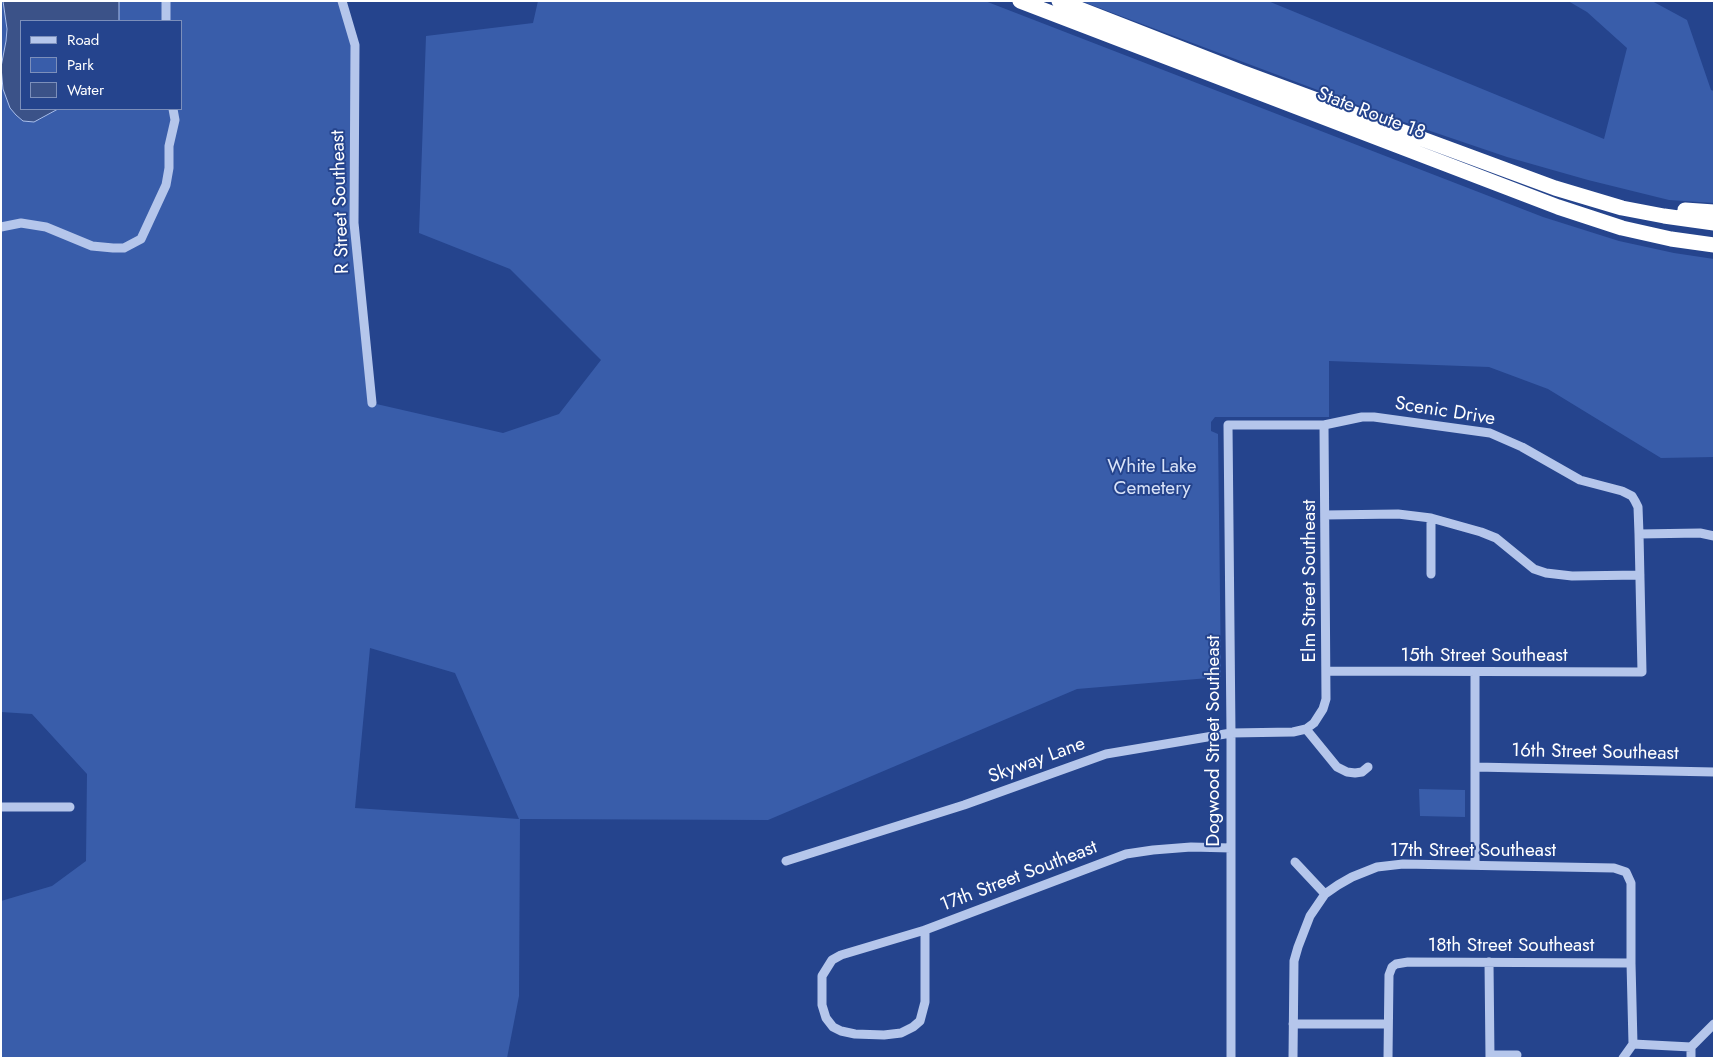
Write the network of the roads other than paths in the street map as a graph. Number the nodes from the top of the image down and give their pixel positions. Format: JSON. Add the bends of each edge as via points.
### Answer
{"nodes":[{"id":1,"x":166,"y":1,"type":"edge"},
{"id":2,"x":342,"y":1,"type":"edge"},
{"id":3,"x":1020,"y":1,"type":"edge"},
{"id":4,"x":1060,"y":1,"type":"edge"},
{"id":5,"x":166,"y":20,"type":"edge"},
{"id":6,"x":173,"y":110,"type":"edge"},
{"id":7,"x":1527,"y":178,"type":"junction"},
{"id":8,"x":1714,"y":212,"type":"edge"},
{"id":9,"x":1714,"y":223,"type":"edge"},
{"id":10,"x":1,"y":227,"type":"edge"},
{"id":11,"x":1714,"y":245,"type":"edge"},
{"id":12,"x":372,"y":404,"type":"dead end"},
{"id":13,"x":1228,"y":425,"type":"joint"},
{"id":14,"x":1324,"y":425,"type":"junction"},
{"id":15,"x":1325,"y":515,"type":"junction"},
{"id":16,"x":1430,"y":518,"type":"junction"},
{"id":17,"x":1640,"y":534,"type":"junction"},
{"id":18,"x":1714,"y":536,"type":"edge"},
{"id":19,"x":1431,"y":574,"type":"dead end"},
{"id":20,"x":1640,"y":574,"type":"junction"},
{"id":21,"x":1326,"y":671,"type":"junction"},
{"id":22,"x":1475,"y":672,"type":"junction"},
{"id":23,"x":1306,"y":729,"type":"junction"},
{"id":24,"x":1231,"y":733,"type":"junction"},
{"id":25,"x":1368,"y":767,"type":"dead end"},
{"id":26,"x":1475,"y":768,"type":"junction"},
{"id":27,"x":1714,"y":772,"type":"edge"},
{"id":28,"x":1,"y":807,"type":"edge"},
{"id":29,"x":70,"y":807,"type":"dead end"},
{"id":30,"x":1231,"y":848,"type":"junction"},
{"id":31,"x":786,"y":861,"type":"dead end"},
{"id":32,"x":1295,"y":862,"type":"dead end"},
{"id":33,"x":1475,"y":866,"type":"junction"},
{"id":34,"x":1325,"y":894,"type":"junction"},
{"id":35,"x":925,"y":930,"type":"junction"},
{"id":36,"x":1489,"y":962,"type":"junction"},
{"id":37,"x":1631,"y":963,"type":"junction"},
{"id":38,"x":1293,"y":1024,"type":"junction"},
{"id":39,"x":1388,"y":1024,"type":"junction"},
{"id":40,"x":1714,"y":1024,"type":"edge"},
{"id":41,"x":1633,"y":1044,"type":"junction"},
{"id":42,"x":1691,"y":1047,"type":"junction"},
{"id":43,"x":1490,"y":1056,"type":"edge"},
{"id":44,"x":1518,"y":1056,"type":"dead end"},
{"id":45,"x":1230,"y":1058,"type":"edge"},
{"id":46,"x":1293,"y":1058,"type":"edge"},
{"id":47,"x":1388,"y":1058,"type":"edge"},
{"id":48,"x":1623,"y":1058,"type":"edge"},
{"id":49,"x":1691,"y":1058,"type":"edge"}],
"edges":[{"from":1,"to":5,"type":"street"},
{"from":2,"to":12,"type":"street","name":"R Street Southeast","via":[[355,46],[354,223]]},
{"from":3,"to":11,"type":"highway","name":"State Route 18","via":[[1558,207],[1622,228]]},
{"from":4,"to":7,"type":"highway","name":"State Route 18"},
{"from":6,"to":10,"type":"street","via":[[175,120],[166,185],[141,238],[124,248],[113,248],[92,246],[46,226],[21,223]]},
{"from":7,"to":8,"type":"highway","via":[[1634,202]]},
{"from":7,"to":9,"type":"highway","name":"State Route 18","via":[[1622,208]]},
{"from":13,"to":14,"type":"street","name":"Scenic Drive"},
{"from":13,"to":24,"type":"street","name":"Dogwood Street Southeast"},
{"from":14,"to":15,"type":"street","name":"Elm Street Southeast"},
{"from":14,"to":17,"type":"street","name":"Scenic Drive","via":[[1374,418],[1490,433],[1522,446],[1580,480],[1632,496],[1638,507]]},
{"from":15,"to":16,"type":"street","via":[[1398,514]]},
{"from":15,"to":21,"type":"street","name":"Elm Street Southeast"},
{"from":16,"to":19,"type":"street"},
{"from":16,"to":20,"type":"street","via":[[1496,538],[1534,569],[1546,573],[1572,576]]},
{"from":17,"to":18,"type":"street"},
{"from":17,"to":20,"type":"street"},
{"from":20,"to":22,"type":"street","name":"15th Street Southeast","via":[[1642,672]]},
{"from":21,"to":22,"type":"street","name":"15th Street Southeast"},
{"from":21,"to":23,"type":"street","name":"Elm Street Southeast","via":[[1323,709]]},
{"from":22,"to":26,"type":"street"},
{"from":23,"to":24,"type":"street","name":"Skyway Lane"},
{"from":23,"to":25,"type":"street","via":[[1337,767],[1355,773]]},
{"from":24,"to":30,"type":"street","name":"Dogwood Street Southeast"},
{"from":24,"to":31,"type":"street","name":"Skyway Lane","via":[[1106,754],[964,805]]},
{"from":26,"to":27,"type":"street","name":"16th Street Southeast"},
{"from":26,"to":33,"type":"street"},
{"from":28,"to":29,"type":"street"},
{"from":30,"to":35,"type":"street","name":"17th Street Southeast","via":[[1191,847],[1126,854]]},
{"from":30,"to":45,"type":"street","name":"Dogwood Street Southeast"},
{"from":32,"to":34,"type":"street"},
{"from":33,"to":34,"type":"street","name":"17th Street Southeast","via":[[1388,865],[1352,877]]},
{"from":33,"to":37,"type":"street","name":"17th Street Southeast","via":[[1614,868],[1626,872],[1631,883]]},
{"from":34,"to":38,"type":"street","via":[[1310,916],[1294,962]]},
{"from":35,"to":35,"type":"street","name":"17th Street Southeast","via":[[925,1002],[920,1020],[900,1033],[855,1034],[833,1027],[822,1005],[822,976],[832,960]]},
{"from":36,"to":37,"type":"street","name":"18th Street Southeast"},
{"from":36,"to":39,"type":"street","name":"18th Street Southeast","via":[[1408,962],[1392,967],[1388,975]]},
{"from":36,"to":43,"type":"street"},
{"from":37,"to":41,"type":"street"},
{"from":38,"to":39,"type":"street"},
{"from":38,"to":46,"type":"street"},
{"from":39,"to":47,"type":"street"},
{"from":40,"to":42,"type":"street"},
{"from":41,"to":42,"type":"street"},
{"from":41,"to":48,"type":"street"},
{"from":42,"to":49,"type":"street"},
{"from":43,"to":44,"type":"street"}]}
